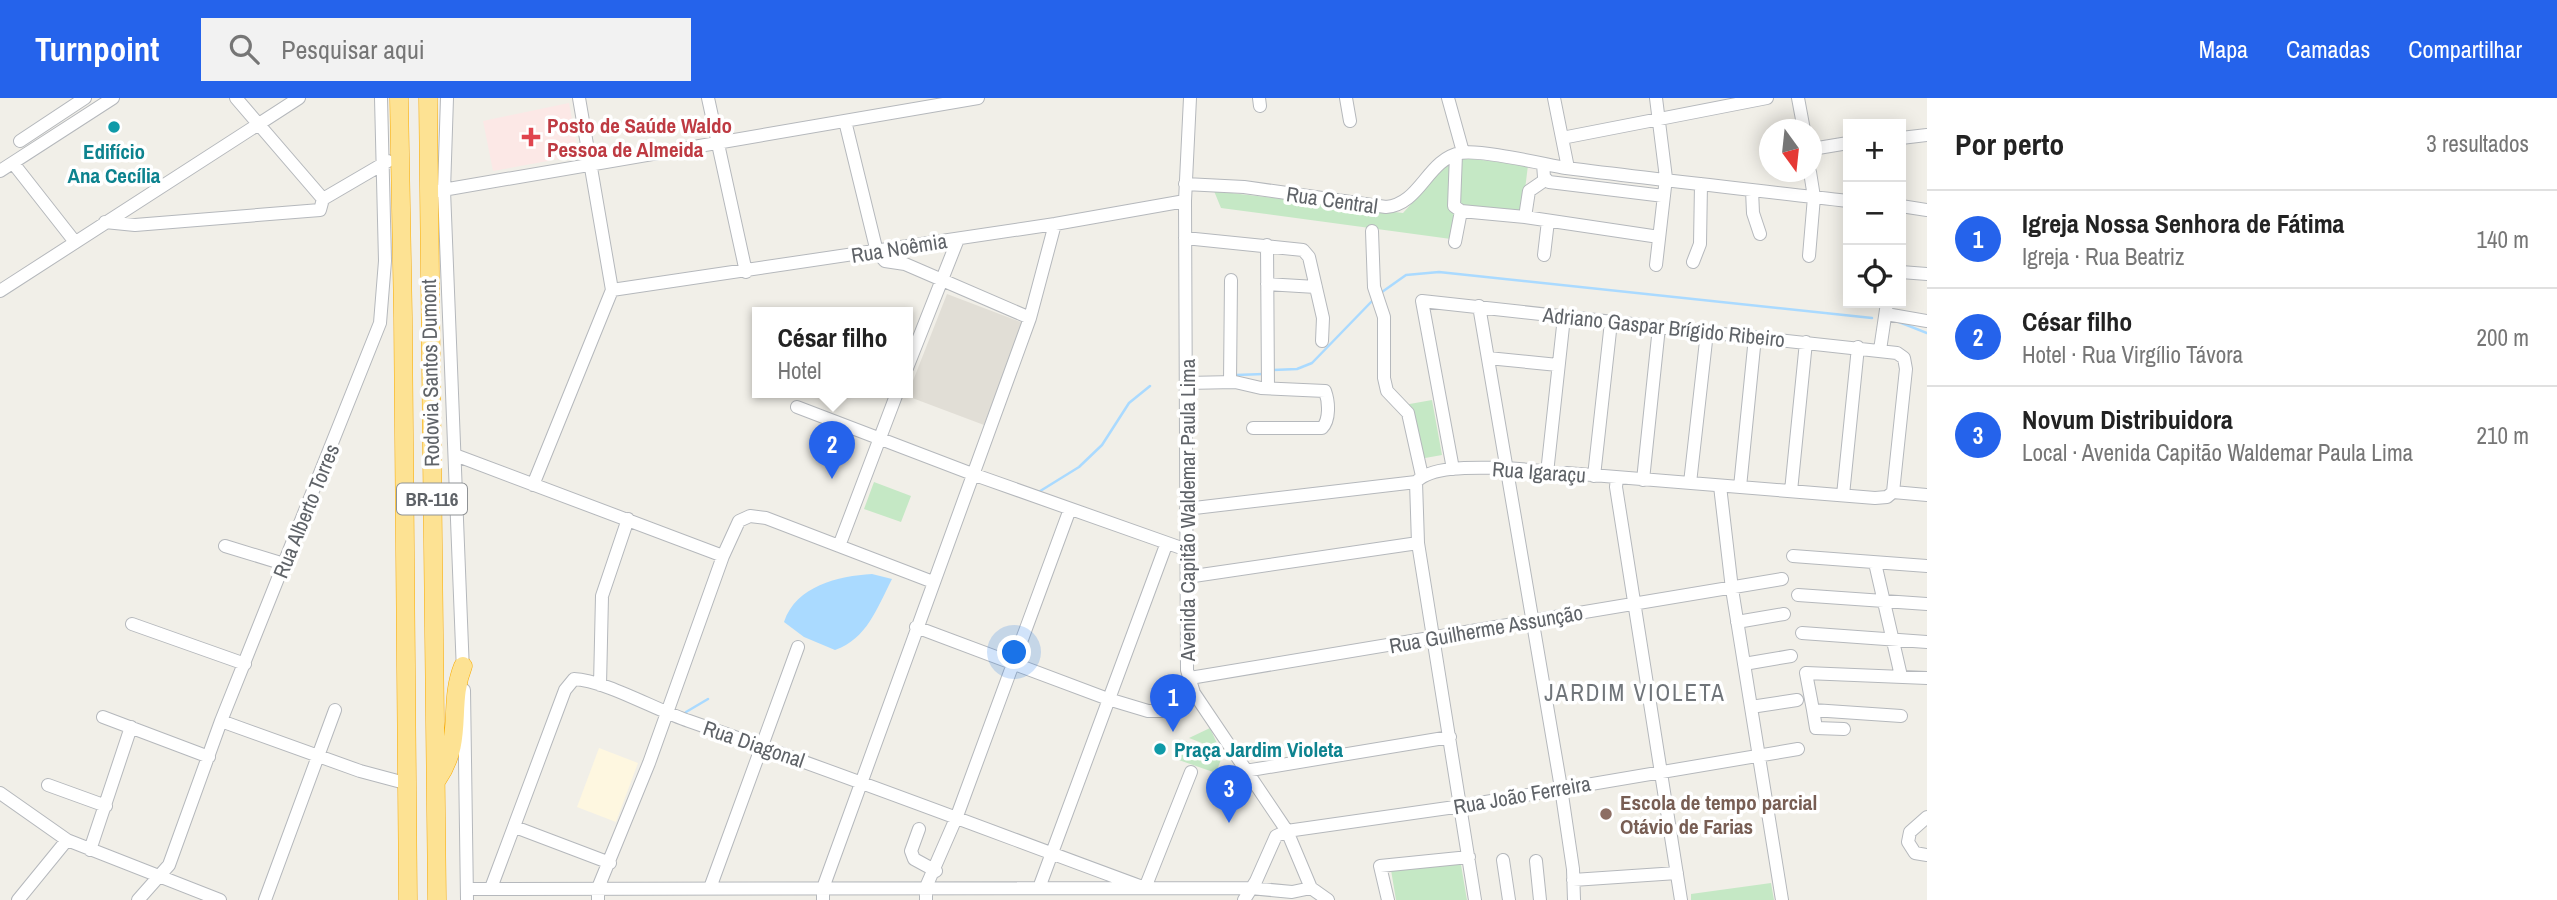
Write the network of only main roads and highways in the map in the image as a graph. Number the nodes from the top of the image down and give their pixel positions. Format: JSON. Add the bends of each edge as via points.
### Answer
{"nodes":[{"id":1,"x":399,"y":98,"type":"edge"},
{"id":2,"x":428,"y":98,"type":"edge"},
{"id":3,"x":463,"y":666,"type":"road end"},
{"id":4,"x":435,"y":783,"type":"junction"},
{"id":5,"x":408,"y":900,"type":"edge"},
{"id":6,"x":437,"y":900,"type":"edge"}],
"edges":[{"from":1,"to":5,"type":"highway","name":"Rodovia Santos Dumont","number":"BR-116","via":[[391,160],[404,317]]},
{"from":2,"to":4,"type":"highway","name":"Rodovia Santos Dumont","number":"BR-116","via":[[436,191]]},
{"from":3,"to":4,"type":"highway","via":[[456,690],[454,740]]},
{"from":4,"to":6,"type":"highway","name":"Rodovia Santos Dumont","number":"BR-116"}]}
